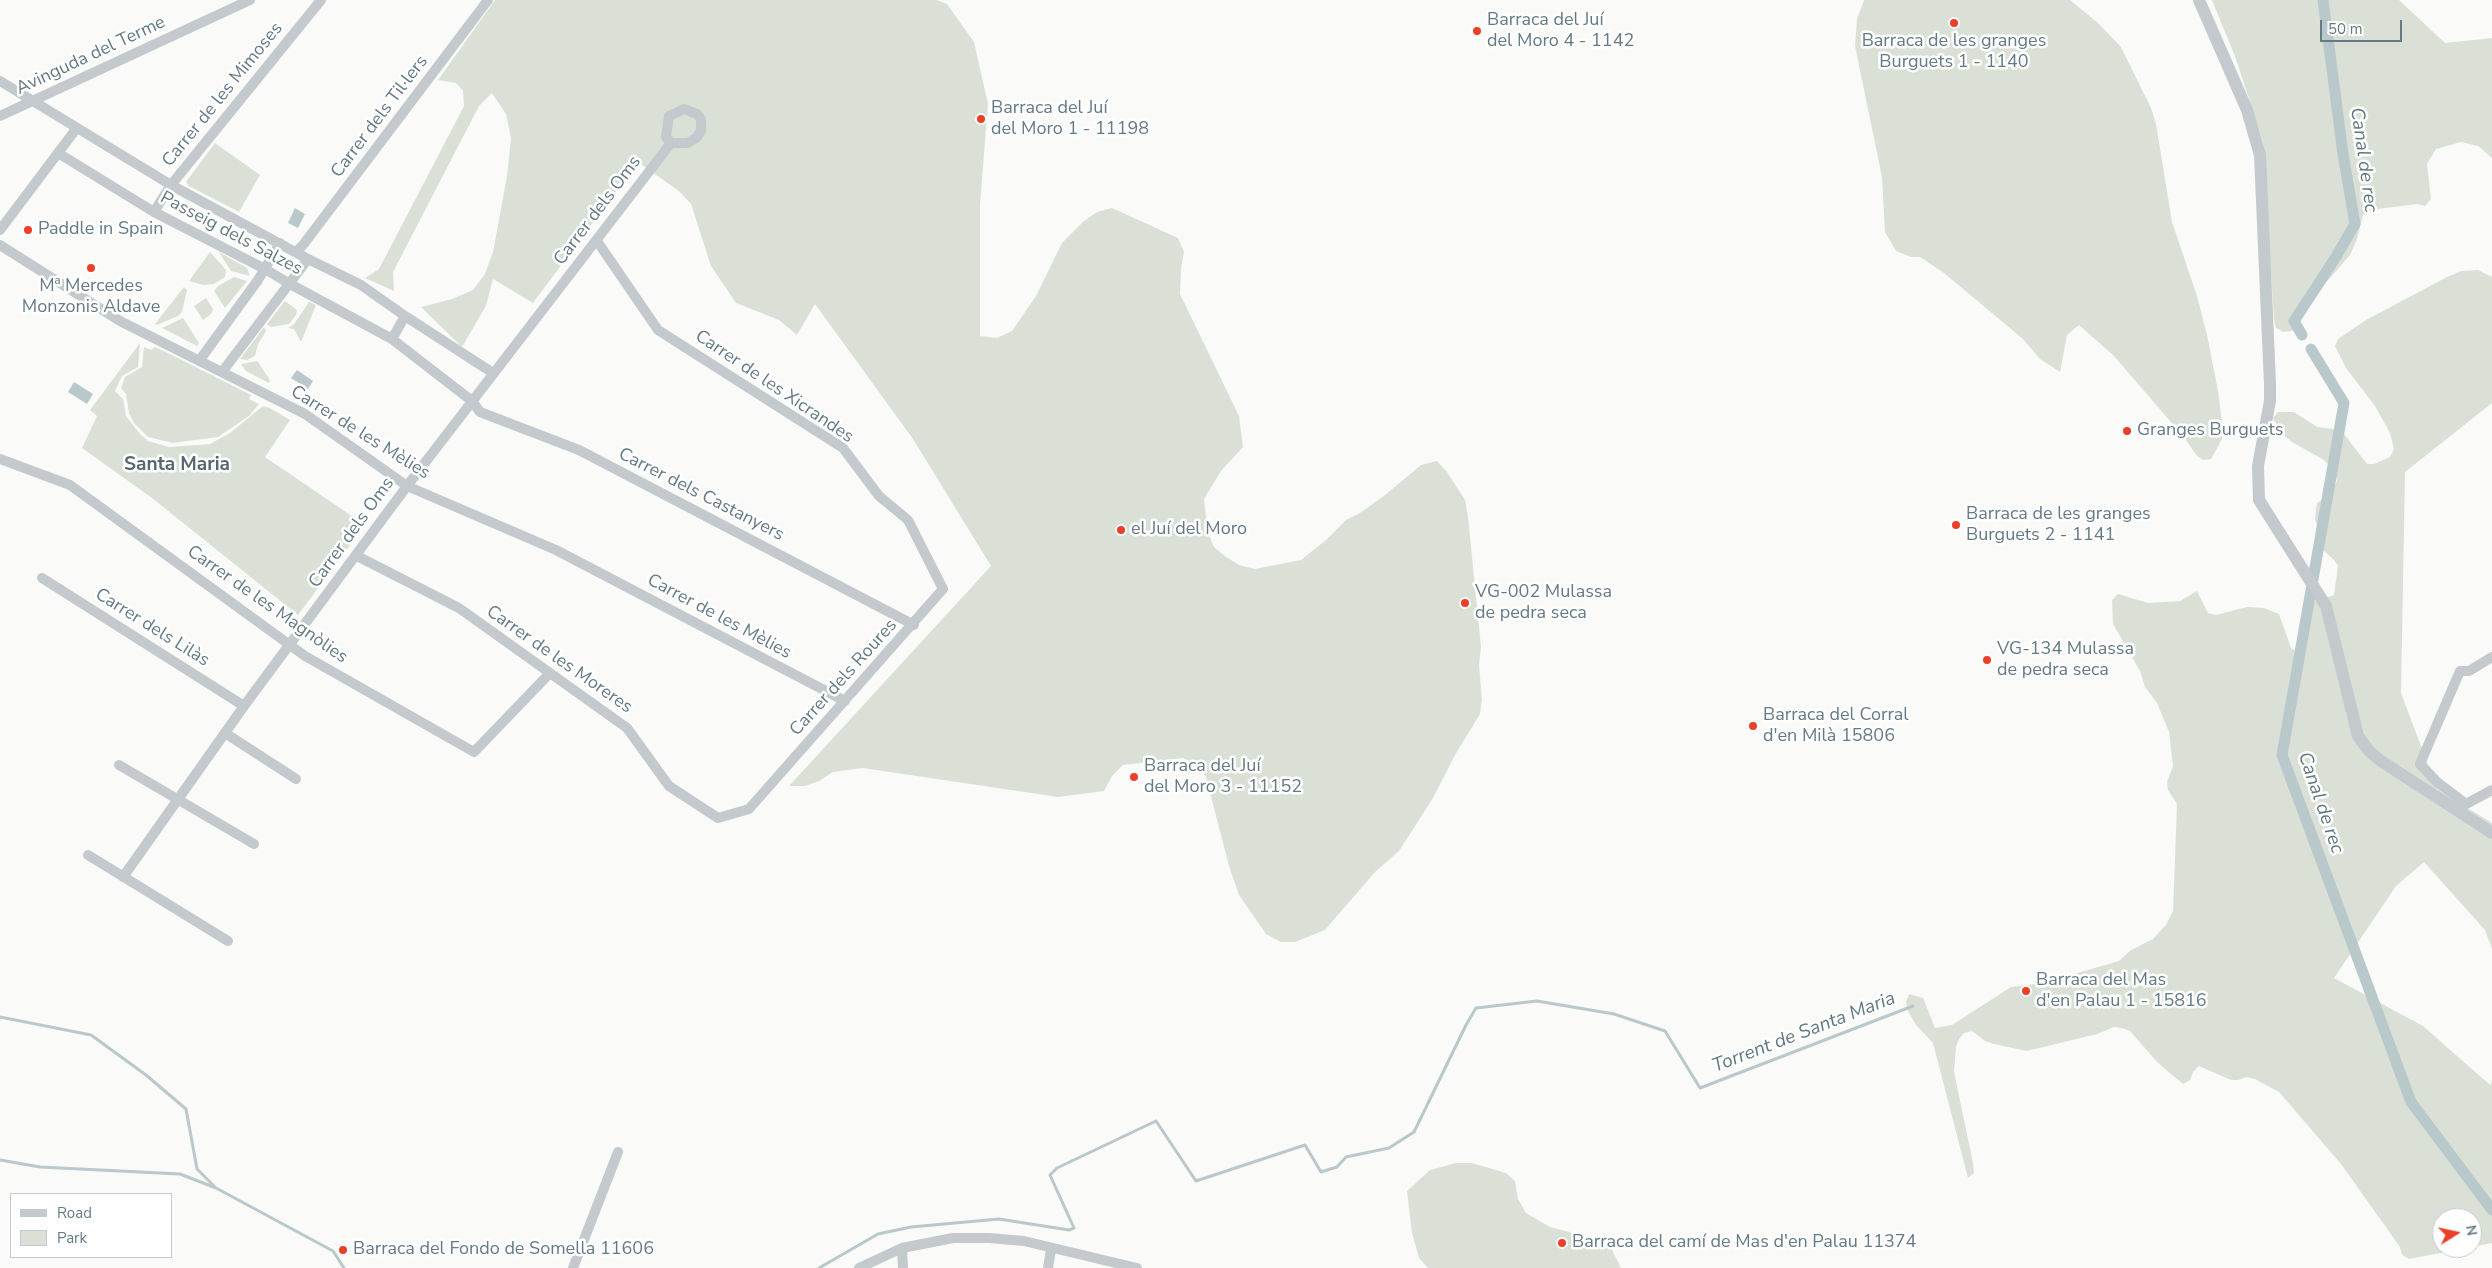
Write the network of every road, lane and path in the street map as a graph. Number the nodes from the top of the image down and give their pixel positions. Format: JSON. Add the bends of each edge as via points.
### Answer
{"nodes":[{"id":1,"x":250,"y":0,"type":"edge"},
{"id":2,"x":321,"y":0,"type":"edge"},
{"id":3,"x":488,"y":0,"type":"edge"},
{"id":4,"x":2199,"y":0,"type":"edge"},
{"id":5,"x":0,"y":81,"type":"edge"},
{"id":6,"x":32,"y":102,"type":"junction"},
{"id":7,"x":0,"y":116,"type":"edge"},
{"id":8,"x":76,"y":128,"type":"junction"},
{"id":9,"x":670,"y":143,"type":"dead end"},
{"id":10,"x":58,"y":153,"type":"junction"},
{"id":11,"x":171,"y":185,"type":"junction"},
{"id":12,"x":154,"y":212,"type":"junction"},
{"id":13,"x":0,"y":230,"type":"edge"},
{"id":14,"x":597,"y":241,"type":"junction"},
{"id":15,"x":280,"y":243,"type":"junction"},
{"id":16,"x":0,"y":245,"type":"edge"},
{"id":17,"x":296,"y":252,"type":"junction"},
{"id":18,"x":308,"y":259,"type":"junction"},
{"id":19,"x":266,"y":268,"type":"junction"},
{"id":20,"x":290,"y":284,"type":"junction"},
{"id":21,"x":405,"y":316,"type":"junction"},
{"id":22,"x":392,"y":339,"type":"junction"},
{"id":23,"x":198,"y":361,"type":"junction"},
{"id":24,"x":222,"y":372,"type":"junction"},
{"id":25,"x":493,"y":373,"type":"junction"},
{"id":26,"x":472,"y":401,"type":"junction"},
{"id":27,"x":0,"y":459,"type":"edge"},
{"id":28,"x":407,"y":486,"type":"junction"},
{"id":29,"x":357,"y":556,"type":"junction"},
{"id":30,"x":42,"y":578,"type":"dead end"},
{"id":31,"x":943,"y":589,"type":"joint"},
{"id":32,"x":914,"y":624,"type":"junction"},
{"id":33,"x":290,"y":644,"type":"junction"},
{"id":34,"x":2492,"y":656,"type":"edge"},
{"id":35,"x":550,"y":673,"type":"junction"},
{"id":36,"x":845,"y":701,"type":"junction"},
{"id":37,"x":244,"y":706,"type":"junction"},
{"id":38,"x":225,"y":733,"type":"junction"},
{"id":39,"x":119,"y":765,"type":"dead end"},
{"id":40,"x":296,"y":779,"type":"dead end"},
{"id":41,"x":766,"y":787,"type":"joint"},
{"id":42,"x":2492,"y":790,"type":"edge"},
{"id":43,"x":178,"y":799,"type":"junction"},
{"id":44,"x":2463,"y":808,"type":"junction"},
{"id":45,"x":2492,"y":833,"type":"edge"},
{"id":46,"x":254,"y":844,"type":"dead end"},
{"id":47,"x":88,"y":855,"type":"dead end"},
{"id":48,"x":123,"y":877,"type":"junction"},
{"id":49,"x":228,"y":941,"type":"dead end"},
{"id":50,"x":618,"y":1152,"type":"dead end"},
{"id":51,"x":902,"y":1248,"type":"junction"},
{"id":52,"x":1051,"y":1249,"type":"junction"},
{"id":53,"x":573,"y":1268,"type":"edge"},
{"id":54,"x":859,"y":1268,"type":"edge"},
{"id":55,"x":904,"y":1268,"type":"edge"},
{"id":56,"x":1048,"y":1268,"type":"edge"},
{"id":57,"x":1137,"y":1268,"type":"edge"}],
"edges":[{"from":1,"to":6,"type":"street","name":"Avinguda del Terme"},
{"from":2,"to":11,"type":"street","name":"Carrer de les Mimoses"},
{"from":3,"to":17,"type":"street","name":"Carrer dels Til·lers"},
{"from":4,"to":44,"type":"street","via":[[2247,110],[2260,155],[2270,401],[2258,466],[2259,500],[2326,606],[2358,736],[2381,761]]},
{"from":5,"to":6,"type":"street","name":"Passeig dels Salzes"},
{"from":6,"to":7,"type":"street","name":"Avinguda del Terme"},
{"from":6,"to":8,"type":"street","name":"Passeig dels Salzes"},
{"from":8,"to":10,"type":"street"},
{"from":8,"to":11,"type":"street","name":"Passeig dels Salzes"},
{"from":9,"to":14,"type":"street","name":"Carrer dels Oms"},
{"from":10,"to":12,"type":"street","name":"Passeig dels Salzes"},
{"from":10,"to":13,"type":"street"},
{"from":11,"to":12,"type":"street","name":"Carrer de les Mimoses"},
{"from":11,"to":15,"type":"street","name":"Passeig dels Salzes"},
{"from":12,"to":19,"type":"street","name":"Passeig dels Salzes"},
{"from":14,"to":25,"type":"street","name":"Carrer dels Oms"},
{"from":14,"to":31,"type":"street","name":"Carrer de les Xicrandes","via":[[658,330],[843,448],[880,496],[908,520]]},
{"from":15,"to":17,"type":"street","name":"Passeig dels Salzes"},
{"from":15,"to":19,"type":"street"},
{"from":16,"to":23,"type":"street","name":"Carrer de les Mèlies","via":[[120,321]]},
{"from":17,"to":18,"type":"street","name":"Passeig dels Salzes"},
{"from":18,"to":20,"type":"street"},
{"from":18,"to":21,"type":"street","name":"Passeig dels Salzes","via":[[361,285]]},
{"from":19,"to":20,"type":"street","name":"Passeig dels Salzes"},
{"from":19,"to":23,"type":"street"},
{"from":20,"to":22,"type":"street","name":"Passeig dels Salzes"},
{"from":20,"to":24,"type":"street"},
{"from":21,"to":22,"type":"street"},
{"from":21,"to":25,"type":"street","name":"Passeig dels Salzes"},
{"from":22,"to":26,"type":"street","name":"Passeig dels Salzes"},
{"from":23,"to":24,"type":"street","name":"Carrer de les Mèlies"},
{"from":24,"to":28,"type":"street","name":"Carrer de les Mèlies","via":[[305,414]]},
{"from":25,"to":26,"type":"street","name":"Carrer dels Oms"},
{"from":26,"to":28,"type":"street","name":"Carrer dels Oms"},
{"from":26,"to":32,"type":"street","name":"Carrer dels Castanyers","via":[[480,412],[579,450]]},
{"from":27,"to":33,"type":"street","name":"Carrer de les Magnòlies","via":[[70,485]]},
{"from":28,"to":29,"type":"street","name":"Carrer dels Oms"},
{"from":28,"to":36,"type":"street","name":"Carrer de les Mèlies","via":[[556,550]]},
{"from":29,"to":33,"type":"street","name":"Carrer dels Oms"},
{"from":29,"to":35,"type":"street","name":"Carrer de les Moreres","via":[[459,608]]},
{"from":30,"to":37,"type":"street","name":"Carrer dels Lilàs"},
{"from":31,"to":32,"type":"street","name":"Carrer dels Roures"},
{"from":32,"to":36,"type":"street","name":"Carrer dels Roures"},
{"from":33,"to":35,"type":"street","name":"Carrer de les Magnòlies","via":[[305,656],[474,752]]},
{"from":33,"to":37,"type":"street","name":"Carrer dels Oms"},
{"from":34,"to":44,"type":"street","via":[[2469,671],[2460,670],[2420,764]]},
{"from":35,"to":41,"type":"street","name":"Carrer de les Moreres","via":[[627,728],[669,786],[718,818],[749,809]]},
{"from":36,"to":41,"type":"street","name":"Carrer dels Roures"},
{"from":37,"to":38,"type":"street","name":"Carrer dels Oms"},
{"from":38,"to":40,"type":"street"},
{"from":38,"to":43,"type":"street","name":"Carrer dels Oms"},
{"from":39,"to":43,"type":"street"},
{"from":42,"to":44,"type":"street"},
{"from":43,"to":46,"type":"street"},
{"from":43,"to":48,"type":"street","name":"Carrer dels Oms"},
{"from":44,"to":45,"type":"street"},
{"from":47,"to":48,"type":"street"},
{"from":48,"to":49,"type":"street"},
{"from":50,"to":53,"type":"street"},
{"from":51,"to":52,"type":"street","via":[[953,1238],[989,1238],[1024,1241]]},
{"from":51,"to":54,"type":"street"},
{"from":51,"to":55,"type":"street"},
{"from":52,"to":56,"type":"street"},
{"from":52,"to":57,"type":"street"}]}
